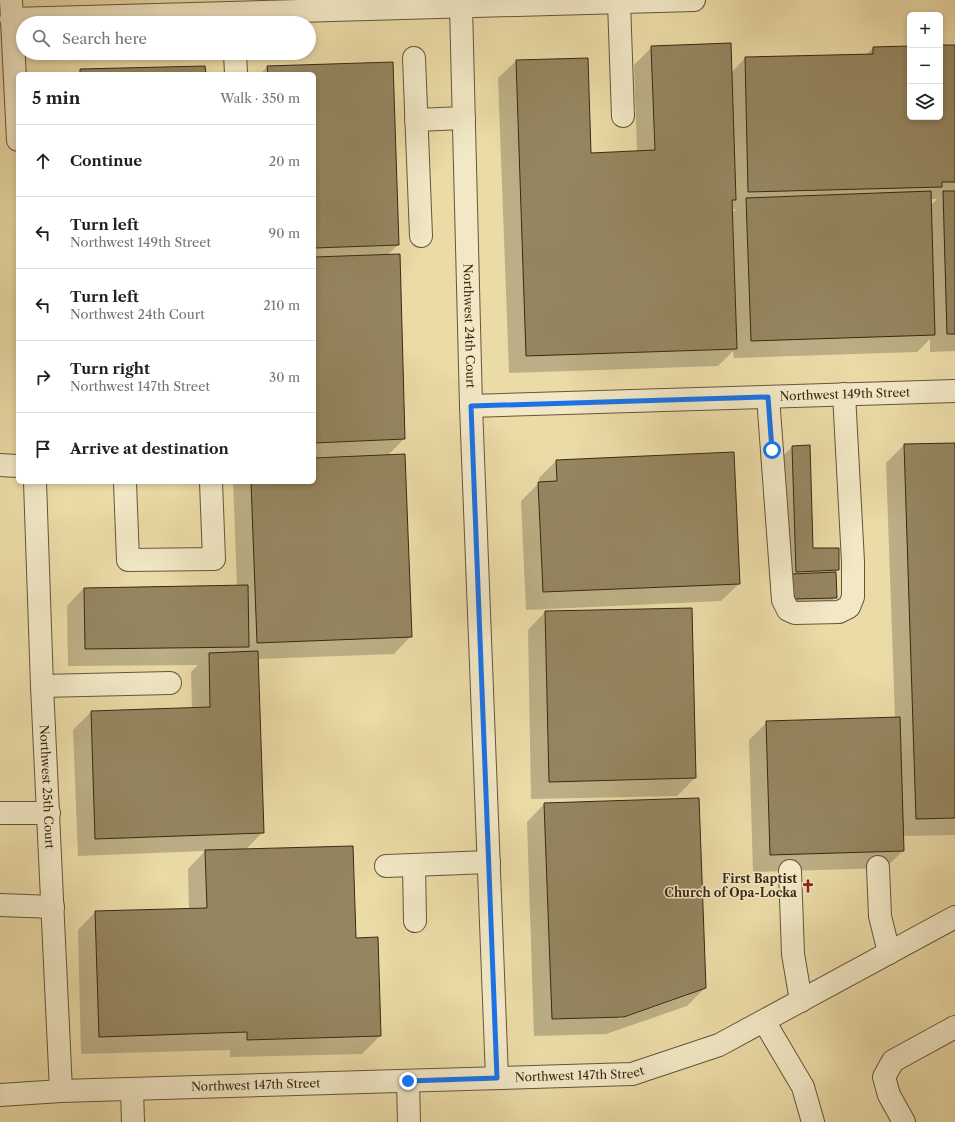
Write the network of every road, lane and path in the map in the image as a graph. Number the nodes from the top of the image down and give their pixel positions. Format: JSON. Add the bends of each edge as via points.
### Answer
{"nodes":[{"id":1,"x":694,"y":0,"type":"edge"},
{"id":2,"x":619,"y":2,"type":"junction"},
{"id":3,"x":461,"y":6,"type":"junction"},
{"id":4,"x":11,"y":9,"type":"edge"},
{"id":5,"x":184,"y":16,"type":"edge"},
{"id":6,"x":272,"y":16,"type":"edge"},
{"id":7,"x":414,"y":58,"type":"dead end"},
{"id":8,"x":235,"y":60,"type":"edge"},
{"id":9,"x":236,"y":72,"type":"edge"},
{"id":10,"x":16,"y":97,"type":"edge"},
{"id":11,"x":623,"y":116,"type":"dead end"},
{"id":12,"x":464,"y":118,"type":"junction"},
{"id":13,"x":416,"y":120,"type":"junction"},
{"id":14,"x":16,"y":132,"type":"edge"},
{"id":15,"x":0,"y":133,"type":"edge"},
{"id":16,"x":420,"y":236,"type":"dead end"},
{"id":17,"x":955,"y":391,"type":"edge"},
{"id":18,"x":844,"y":394,"type":"junction"},
{"id":19,"x":768,"y":397,"type":"junction"},
{"id":20,"x":471,"y":406,"type":"junction"},
{"id":21,"x":0,"y":465,"type":"edge"},
{"id":22,"x":16,"y":466,"type":"edge"},
{"id":23,"x":35,"y":484,"type":"edge"},
{"id":24,"x":125,"y":484,"type":"edge"},
{"id":25,"x":211,"y":484,"type":"edge"},
{"id":26,"x":170,"y":683,"type":"dead end"},
{"id":27,"x":42,"y":686,"type":"junction"},
{"id":28,"x":0,"y":813,"type":"edge"},
{"id":29,"x":49,"y":813,"type":"junction"},
{"id":30,"x":489,"y":862,"type":"junction"},
{"id":31,"x":414,"y":865,"type":"junction"},
{"id":32,"x":386,"y":866,"type":"dead end"},
{"id":33,"x":878,"y":867,"type":"dead end"},
{"id":34,"x":790,"y":871,"type":"dead end"},
{"id":35,"x":0,"y":905,"type":"edge"},
{"id":36,"x":53,"y":907,"type":"junction"},
{"id":37,"x":955,"y":917,"type":"edge"},
{"id":38,"x":415,"y":921,"type":"dead end"},
{"id":39,"x":889,"y":953,"type":"junction"},
{"id":40,"x":801,"y":1001,"type":"junction"},
{"id":41,"x":764,"y":1021,"type":"junction"},
{"id":42,"x":955,"y":1027,"type":"edge"},
{"id":43,"x":497,"y":1078,"type":"junction"},
{"id":44,"x":408,"y":1081,"type":"junction"},
{"id":45,"x":132,"y":1089,"type":"junction"},
{"id":46,"x":61,"y":1091,"type":"junction"},
{"id":47,"x":0,"y":1095,"type":"edge"},
{"id":48,"x":133,"y":1122,"type":"edge"},
{"id":49,"x":409,"y":1122,"type":"edge"},
{"id":50,"x":813,"y":1122,"type":"edge"},
{"id":51,"x":904,"y":1122,"type":"edge"}],
"edges":[{"from":1,"to":2,"type":"street"},
{"from":2,"to":3,"type":"street"},
{"from":2,"to":11,"type":"street"},
{"from":3,"to":6,"type":"street"},
{"from":3,"to":12,"type":"street","name":"Northwest 24th Court"},
{"from":4,"to":5,"type":"street"},
{"from":4,"to":10,"type":"street"},
{"from":7,"to":13,"type":"street"},
{"from":8,"to":9,"type":"street"},
{"from":12,"to":13,"type":"street"},
{"from":12,"to":20,"type":"street","name":"Northwest 24th Court"},
{"from":13,"to":16,"type":"street"},
{"from":14,"to":15,"type":"street"},
{"from":17,"to":18,"type":"street","name":"Northwest 149th Street"},
{"from":18,"to":19,"type":"street","name":"Northwest 149th Street"},
{"from":18,"to":19,"type":"street","via":[[853,598],[849,607],[839,612],[795,613],[788,610],[783,600]]},
{"from":19,"to":20,"type":"street","name":"Northwest 149th Street"},
{"from":20,"to":30,"type":"street","name":"Northwest 24th Court"},
{"from":21,"to":22,"type":"street"},
{"from":23,"to":27,"type":"street","name":"Northwest 25th Court"},
{"from":24,"to":25,"type":"street","via":[[128,560],[214,559]]},
{"from":26,"to":27,"type":"street"},
{"from":27,"to":29,"type":"street","name":"Northwest 25th Court"},
{"from":28,"to":29,"type":"street"},
{"from":29,"to":36,"type":"street","name":"Northwest 25th Court"},
{"from":30,"to":31,"type":"street"},
{"from":30,"to":43,"type":"street","name":"Northwest 24th Court"},
{"from":31,"to":32,"type":"street"},
{"from":31,"to":38,"type":"street"},
{"from":33,"to":39,"type":"street","via":[[880,916]]},
{"from":34,"to":40,"type":"street","via":[[793,954]]},
{"from":35,"to":36,"type":"street"},
{"from":36,"to":46,"type":"street","name":"Northwest 25th Court"},
{"from":37,"to":39,"type":"street","name":"Northwest 147th Street"},
{"from":39,"to":40,"type":"street","name":"Northwest 147th Street"},
{"from":40,"to":41,"type":"street","name":"Northwest 147th Street"},
{"from":41,"to":43,"type":"street","name":"Northwest 147th Street","via":[[719,1045],[632,1074]]},
{"from":41,"to":50,"type":"street","via":[[803,1087]]},
{"from":42,"to":51,"type":"street","via":[[893,1061],[884,1077],[889,1095]]},
{"from":43,"to":44,"type":"street","name":"Northwest 147th Street"},
{"from":44,"to":45,"type":"street","name":"Northwest 147th Street"},
{"from":44,"to":49,"type":"street"},
{"from":45,"to":46,"type":"street","name":"Northwest 147th Street"},
{"from":45,"to":48,"type":"street"},
{"from":46,"to":47,"type":"street","name":"Northwest 147th Street"}]}
